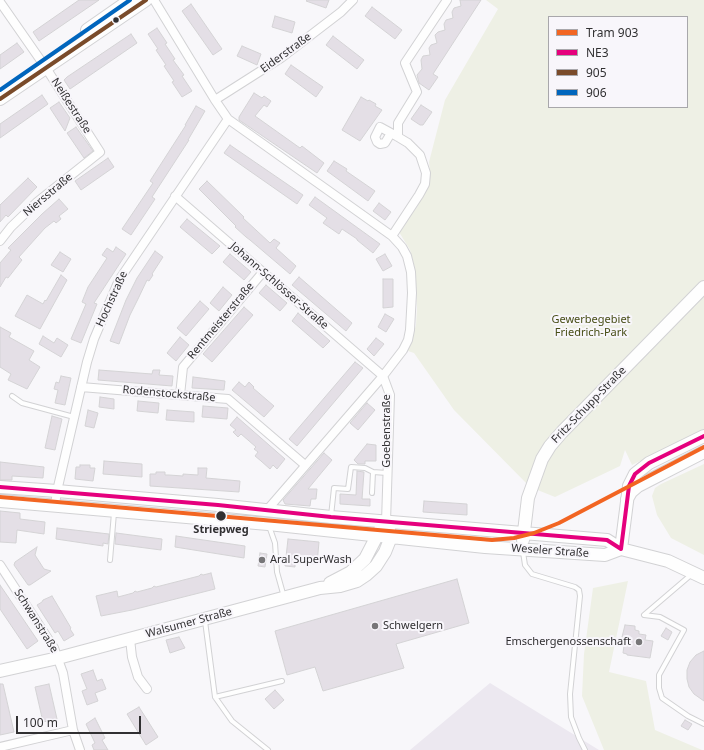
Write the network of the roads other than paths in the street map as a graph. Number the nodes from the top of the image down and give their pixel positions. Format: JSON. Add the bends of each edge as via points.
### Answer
{"nodes":[{"id":1,"x":130,"y":0,"type":"edge"},
{"id":2,"x":146,"y":0,"type":"edge"},
{"id":3,"x":154,"y":0,"type":"edge"},
{"id":4,"x":353,"y":0,"type":"edge"},
{"id":5,"x":447,"y":0,"type":"edge"},
{"id":6,"x":0,"y":2,"type":"edge"},
{"id":7,"x":43,"y":64,"type":"junction"},
{"id":8,"x":0,"y":90,"type":"edge"},
{"id":9,"x":0,"y":99,"type":"edge"},
{"id":10,"x":215,"y":100,"type":"junction"},
{"id":11,"x":228,"y":119,"type":"junction"},
{"id":12,"x":100,"y":152,"type":"joint"},
{"id":13,"x":175,"y":196,"type":"junction"},
{"id":14,"x":392,"y":236,"type":"junction"},
{"id":15,"x":0,"y":241,"type":"edge"},
{"id":16,"x":263,"y":272,"type":"junction"},
{"id":17,"x":704,"y":287,"type":"edge"},
{"id":18,"x":383,"y":376,"type":"junction"},
{"id":19,"x":80,"y":387,"type":"junction"},
{"id":20,"x":180,"y":395,"type":"junction"},
{"id":21,"x":12,"y":396,"type":"dead end"},
{"id":22,"x":74,"y":417,"type":"junction"},
{"id":23,"x":704,"y":436,"type":"edge"},
{"id":24,"x":704,"y":452,"type":"edge"},
{"id":25,"x":305,"y":465,"type":"junction"},
{"id":26,"x":373,"y":472,"type":"junction"},
{"id":27,"x":387,"y":473,"type":"junction"},
{"id":28,"x":0,"y":487,"type":"edge"},
{"id":29,"x":57,"y":491,"type":"junction"},
{"id":30,"x":372,"y":493,"type":"dead end"},
{"id":31,"x":627,"y":500,"type":"junction"},
{"id":32,"x":0,"y":501,"type":"edge"},
{"id":33,"x":56,"y":505,"type":"junction"},
{"id":34,"x":114,"y":510,"type":"junction"},
{"id":35,"x":267,"y":510,"type":"junction"},
{"id":36,"x":331,"y":517,"type":"junction"},
{"id":37,"x":386,"y":522,"type":"junction"},
{"id":38,"x":268,"y":524,"type":"junction"},
{"id":39,"x":524,"y":532,"type":"junction"},
{"id":40,"x":377,"y":535,"type":"junction"},
{"id":41,"x":392,"y":537,"type":"junction"},
{"id":42,"x":621,"y":549,"type":"junction"},
{"id":43,"x":523,"y":550,"type":"junction"},
{"id":44,"x":110,"y":560,"type":"dead end"},
{"id":45,"x":0,"y":565,"type":"edge"},
{"id":46,"x":699,"y":575,"type":"edge"},
{"id":47,"x":320,"y":588,"type":"junction"},
{"id":48,"x":285,"y":597,"type":"junction"},
{"id":49,"x":205,"y":618,"type":"junction"},
{"id":50,"x":130,"y":639,"type":"junction"},
{"id":51,"x":58,"y":658,"type":"junction"},
{"id":52,"x":0,"y":671,"type":"edge"},
{"id":53,"x":282,"y":681,"type":"dead end"},
{"id":54,"x":147,"y":689,"type":"dead end"},
{"id":55,"x":215,"y":697,"type":"junction"},
{"id":56,"x":704,"y":724,"type":"edge"},
{"id":57,"x":73,"y":730,"type":"junction"},
{"id":58,"x":0,"y":747,"type":"edge"},
{"id":59,"x":80,"y":750,"type":"edge"},
{"id":60,"x":268,"y":750,"type":"edge"},
{"id":61,"x":585,"y":750,"type":"edge"}],
"edges":[{"from":1,"to":7,"type":"main road"},
{"from":2,"to":7,"type":"main road"},
{"from":3,"to":10,"type":"street"},
{"from":4,"to":10,"type":"street","name":"Eiderstraße","via":[[281,58]]},
{"from":5,"to":14,"type":"street","via":[[405,63],[418,92],[398,123],[394,135],[408,143],[420,155],[426,173],[425,184]]},
{"from":6,"to":7,"type":"street","name":"Neißestraße"},
{"from":7,"to":8,"type":"main road"},
{"from":7,"to":9,"type":"main road"},
{"from":7,"to":12,"type":"street","name":"Neißestraße"},
{"from":10,"to":11,"type":"street"},
{"from":11,"to":13,"type":"street","name":"Hochstraße"},
{"from":11,"to":14,"type":"street"},
{"from":12,"to":15,"type":"street","name":"Niersstraße","via":[[36,203]]},
{"from":13,"to":16,"type":"street","name":"Johann-Schlösser-Straße"},
{"from":13,"to":19,"type":"street","name":"Hochstraße","via":[[119,280],[94,339]]},
{"from":14,"to":18,"type":"street","via":[[405,251],[411,272],[410,330],[403,350]]},
{"from":16,"to":18,"type":"street","name":"Johann-Schlösser-Straße"},
{"from":16,"to":20,"type":"street","name":"Rentmeisterstraße","via":[[183,366]]},
{"from":17,"to":39,"type":"main road","name":"Fritz-Schupp-Straße","via":[[550,446],[542,459],[528,498]]},
{"from":18,"to":25,"type":"street"},
{"from":18,"to":27,"type":"street","name":"Goebenstraße","via":[[390,395]]},
{"from":19,"to":20,"type":"street","name":"Rodenstockstraße"},
{"from":19,"to":22,"type":"street","name":"Hochstraße"},
{"from":20,"to":25,"type":"street","name":"Rodenstockstraße","via":[[228,400]]},
{"from":21,"to":22,"type":"lane","via":[[22,402]]},
{"from":22,"to":29,"type":"street","name":"Hochstraße"},
{"from":23,"to":31,"type":"main road","via":[[640,469],[631,479]]},
{"from":24,"to":31,"type":"main road","via":[[638,486]]},
{"from":25,"to":35,"type":"street"},
{"from":26,"to":27,"type":"lane"},
{"from":26,"to":30,"type":"lane"},
{"from":26,"to":36,"type":"lane","via":[[365,468],[351,467],[348,489],[334,488]]},
{"from":27,"to":37,"type":"street","name":"Goebenstraße"},
{"from":28,"to":29,"type":"main road","name":"Weseler Straße"},
{"from":29,"to":33,"type":"street","name":"Hochstraße"},
{"from":29,"to":35,"type":"main road","name":"Weseler Straße"},
{"from":31,"to":42,"type":"main road"},
{"from":32,"to":33,"type":"main road","name":"Weseler Straße"},
{"from":33,"to":34,"type":"main road","name":"Weseler Straße"},
{"from":34,"to":38,"type":"main road","name":"Weseler Straße"},
{"from":34,"to":44,"type":"lane"},
{"from":35,"to":36,"type":"main road","name":"Weseler Straße"},
{"from":36,"to":37,"type":"main road","name":"Weseler Straße"},
{"from":37,"to":39,"type":"main road","name":"Weseler Straße"},
{"from":37,"to":40,"type":"main road","name":"Walsumer Straße"},
{"from":37,"to":41,"type":"main road"},
{"from":38,"to":40,"type":"main road","name":"Weseler Straße"},
{"from":38,"to":48,"type":"lane","via":[[275,543],[277,572]]},
{"from":39,"to":42,"type":"main road","name":"Weseler Straße","via":[[607,540]]},
{"from":39,"to":43,"type":"main road","name":"Fritz-Schupp-Straße"},
{"from":40,"to":41,"type":"main road","name":"Weseler Straße"},
{"from":40,"to":47,"type":"main road","name":"Walsumer Straße","via":[[365,559],[351,572]]},
{"from":41,"to":43,"type":"main road","name":"Weseler Straße"},
{"from":41,"to":47,"type":"main road","name":"Walsumer Straße","via":[[376,566],[366,575],[357,581],[340,586]]},
{"from":42,"to":43,"type":"main road","name":"Weseler Straße","via":[[605,555]]},
{"from":42,"to":46,"type":"main road","via":[[668,561]]},
{"from":43,"to":61,"type":"lane","via":[[525,565],[532,574],[575,587],[580,596],[570,702],[571,717]]},
{"from":45,"to":51,"type":"street","name":"Schwanstraße"},
{"from":46,"to":56,"type":"lane","via":[[644,615],[660,618],[684,630],[659,675],[658,688],[662,698]]},
{"from":47,"to":48,"type":"main road","name":"Walsumer Straße"},
{"from":48,"to":49,"type":"main road","name":"Walsumer Straße"},
{"from":49,"to":50,"type":"main road","name":"Walsumer Straße"},
{"from":49,"to":55,"type":"lane"},
{"from":50,"to":51,"type":"main road","name":"Walsumer Straße"},
{"from":50,"to":54,"type":"street","via":[[138,677]]},
{"from":51,"to":52,"type":"main road","name":"Walsumer Straße"},
{"from":51,"to":57,"type":"street","name":"Schwanstraße"},
{"from":53,"to":55,"type":"lane"},
{"from":55,"to":60,"type":"lane","via":[[232,721]]},
{"from":57,"to":58,"type":"street"},
{"from":57,"to":59,"type":"street","name":"Schwanstraße"}]}
